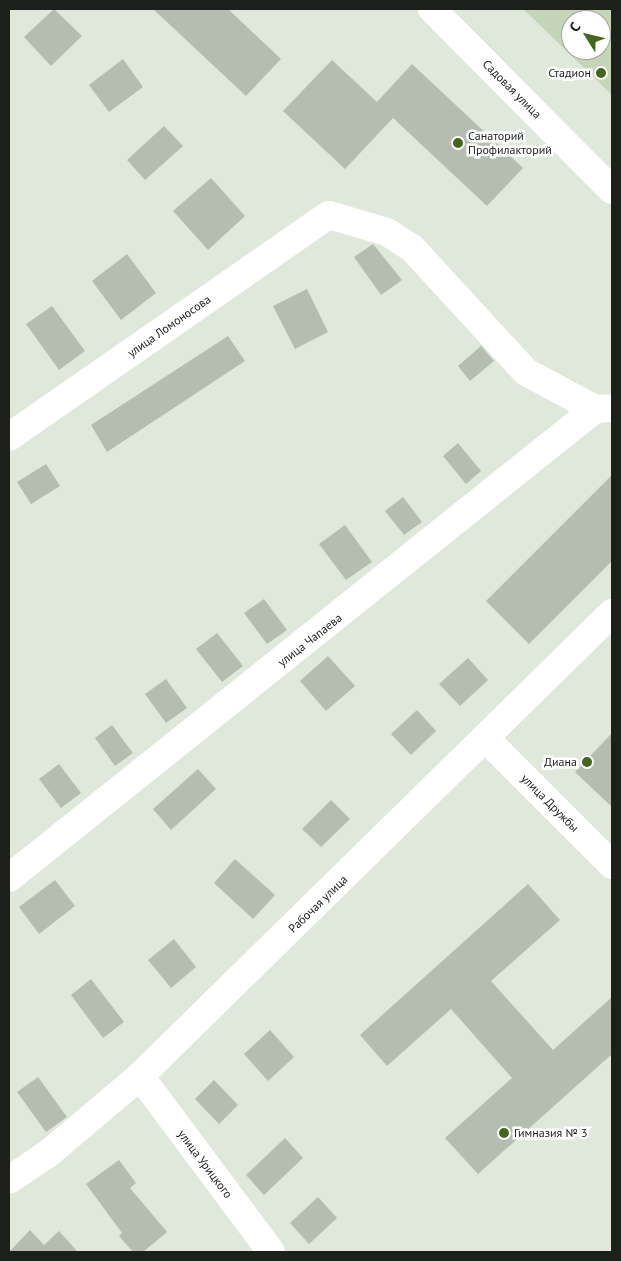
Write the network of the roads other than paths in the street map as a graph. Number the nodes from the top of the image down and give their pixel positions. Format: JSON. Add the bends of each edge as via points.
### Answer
{"nodes":[{"id":1,"x":432,"y":9,"type":"edge"},
{"id":2,"x":612,"y":190,"type":"edge"},
{"id":3,"x":603,"y":408,"type":"edge"},
{"id":4,"x":9,"y":437,"type":"edge"},
{"id":5,"x":612,"y":613,"type":"edge"},
{"id":6,"x":487,"y":740,"type":"junction"},
{"id":7,"x":612,"y":865,"type":"edge"},
{"id":8,"x":9,"y":878,"type":"edge"},
{"id":9,"x":140,"y":1076,"type":"junction"},
{"id":10,"x":9,"y":1180,"type":"edge"},
{"id":11,"x":271,"y":1252,"type":"edge"}],
"edges":[{"from":1,"to":2,"type":"street","name":"Садовая улица"},
{"from":3,"to":4,"type":"street","name":"улица Ломоносова","via":[[526,372],[412,248],[387,232],[329,214]]},
{"from":3,"to":8,"type":"street","name":"улица Чапаева"},
{"from":5,"to":6,"type":"street","name":"Рабочая улица"},
{"from":6,"to":7,"type":"street","name":"улица Дружбы"},
{"from":6,"to":9,"type":"street","name":"Рабочая улица"},
{"from":9,"to":10,"type":"street","name":"Рабочая улица","via":[[49,1153]]},
{"from":9,"to":11,"type":"street","name":"улица Урицкого"}]}
